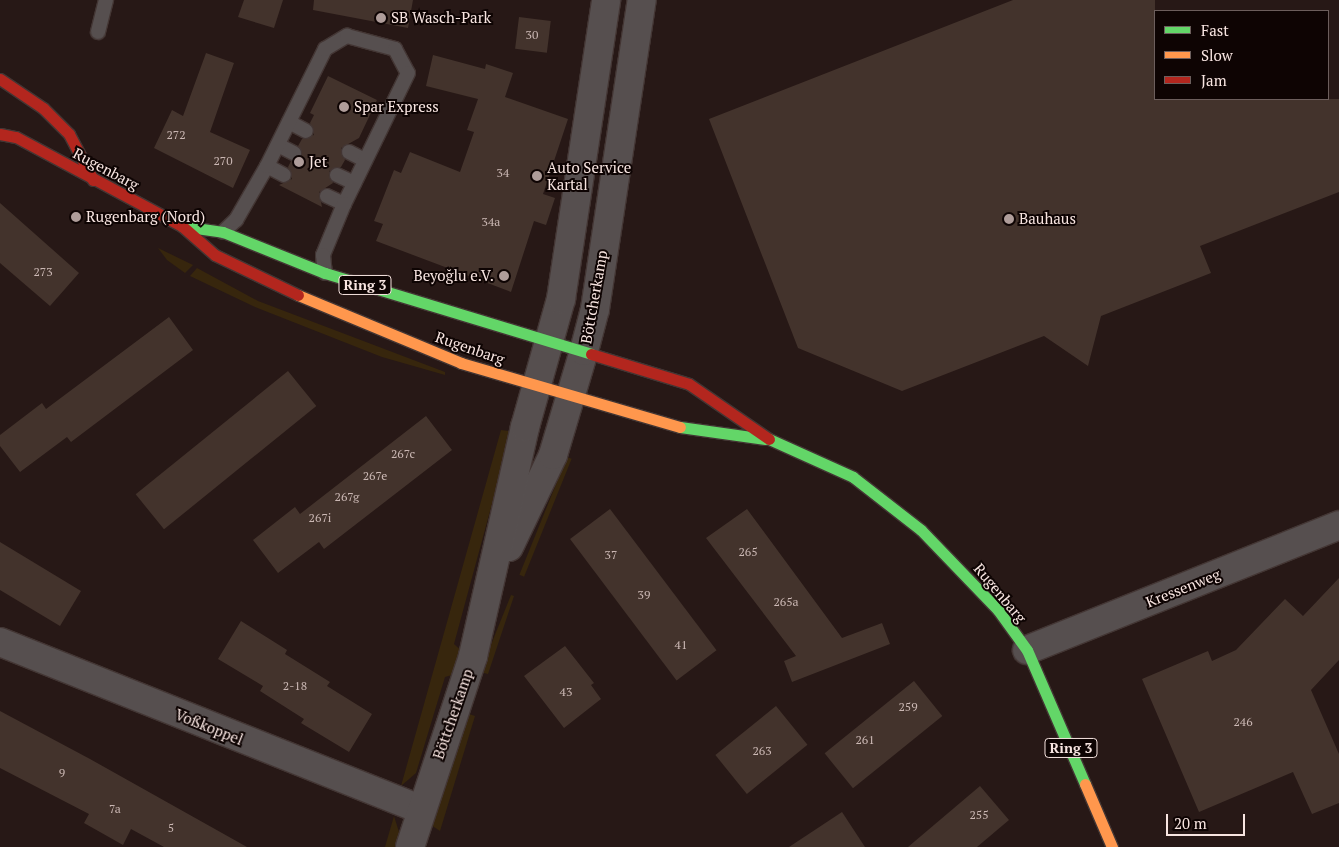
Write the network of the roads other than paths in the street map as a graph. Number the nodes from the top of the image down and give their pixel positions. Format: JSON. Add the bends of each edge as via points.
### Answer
{"nodes":[{"id":1,"x":106,"y":0,"type":"edge"},
{"id":2,"x":606,"y":0,"type":"edge"},
{"id":3,"x":642,"y":0,"type":"edge"},
{"id":4,"x":98,"y":32,"type":"dead end"},
{"id":5,"x":0,"y":79,"type":"edge"},
{"id":6,"x":0,"y":118,"type":"edge"},
{"id":7,"x":289,"y":122,"type":"junction"},
{"id":8,"x":306,"y":131,"type":"dead end"},
{"id":9,"x":0,"y":134,"type":"edge"},
{"id":10,"x":16,"y":138,"type":"junction"},
{"id":11,"x":278,"y":145,"type":"junction"},
{"id":12,"x":349,"y":152,"type":"dead end"},
{"id":13,"x":294,"y":153,"type":"dead end"},
{"id":14,"x":365,"y":160,"type":"junction"},
{"id":15,"x":268,"y":166,"type":"junction"},
{"id":16,"x":284,"y":174,"type":"dead end"},
{"id":17,"x":337,"y":175,"type":"dead end"},
{"id":18,"x":93,"y":180,"type":"junction"},
{"id":19,"x":354,"y":183,"type":"junction"},
{"id":20,"x":327,"y":196,"type":"dead end"},
{"id":21,"x":344,"y":204,"type":"junction"},
{"id":22,"x":182,"y":226,"type":"junction"},
{"id":23,"x":223,"y":232,"type":"junction"},
{"id":24,"x":325,"y":273,"type":"junction"},
{"id":25,"x":549,"y":342,"type":"junction"},
{"id":26,"x":584,"y":352,"type":"junction"},
{"id":27,"x":536,"y":384,"type":"junction"},
{"id":28,"x":572,"y":393,"type":"junction"},
{"id":29,"x":771,"y":440,"type":"junction"},
{"id":30,"x":1339,"y":525,"type":"edge"},
{"id":31,"x":493,"y":579,"type":"junction"},
{"id":32,"x":0,"y":642,"type":"edge"},
{"id":33,"x":1027,"y":650,"type":"junction"},
{"id":34,"x":419,"y":809,"type":"junction"},
{"id":35,"x":410,"y":847,"type":"edge"},
{"id":36,"x":1112,"y":847,"type":"edge"}],
"edges":[{"from":1,"to":4,"type":"lane"},
{"from":2,"to":25,"type":"street","name":"Böttcherkamp","via":[[562,292]]},
{"from":3,"to":26,"type":"street","name":"Böttcherkamp","via":[[595,309]]},
{"from":5,"to":18,"type":"main road","via":[[43,108],[69,134]]},
{"from":6,"to":10,"type":"main road","name":"Rugenbarg","number":"Ring 3"},
{"from":7,"to":8,"type":"lane"},
{"from":7,"to":11,"type":"lane"},
{"from":7,"to":14,"type":"lane","via":[[325,49],[347,36],[395,49],[408,73]]},
{"from":9,"to":10,"type":"main road","name":"Rugenbarg","number":"Ring 3"},
{"from":10,"to":18,"type":"main road","name":"Rugenbarg","number":"Ring 3"},
{"from":11,"to":13,"type":"lane"},
{"from":11,"to":15,"type":"lane"},
{"from":12,"to":14,"type":"lane"},
{"from":14,"to":19,"type":"lane"},
{"from":15,"to":16,"type":"lane"},
{"from":15,"to":23,"type":"lane","via":[[236,220]]},
{"from":17,"to":19,"type":"lane"},
{"from":18,"to":22,"type":"main road","name":"Rugenbarg","number":"Ring 3"},
{"from":19,"to":21,"type":"lane"},
{"from":20,"to":21,"type":"lane"},
{"from":21,"to":24,"type":"lane","via":[[323,255]]},
{"from":22,"to":23,"type":"main road","name":"Rugenbarg","number":"Ring 3"},
{"from":22,"to":27,"type":"main road","name":"Rugenbarg","number":"Ring 3","via":[[215,255],[301,297],[461,363]]},
{"from":23,"to":24,"type":"main road","name":"Rugenbarg","number":"Ring 3"},
{"from":24,"to":25,"type":"main road","name":"Rugenbarg","number":"Ring 3"},
{"from":25,"to":26,"type":"main road","name":"Rugenbarg","number":"Ring 3"},
{"from":25,"to":27,"type":"street","name":"Böttcherkamp"},
{"from":26,"to":28,"type":"street","name":"Böttcherkamp"},
{"from":26,"to":29,"type":"main road","name":"Rugenbarg","number":"Ring 3","via":[[688,384]]},
{"from":27,"to":28,"type":"main road","name":"Rugenbarg","number":"Ring 3"},
{"from":27,"to":31,"type":"street","name":"Böttcherkamp"},
{"from":28,"to":29,"type":"main road","name":"Rugenbarg","number":"Ring 3","via":[[684,428]]},
{"from":28,"to":31,"type":"street","name":"Böttcherkamp","via":[[553,455]]},
{"from":29,"to":33,"type":"main road","name":"Rugenbarg","number":"Ring 3","via":[[833,465],[900,512],[992,603]]},
{"from":30,"to":33,"type":"street","name":"Kressenweg"},
{"from":31,"to":34,"type":"street","name":"Böttcherkamp","via":[[471,662]]},
{"from":32,"to":34,"type":"street","name":"Voßkoppel"},
{"from":33,"to":36,"type":"main road","name":"Rugenbarg","number":"Ring 3"},
{"from":34,"to":35,"type":"street","name":"Böttcherkamp"}]}
